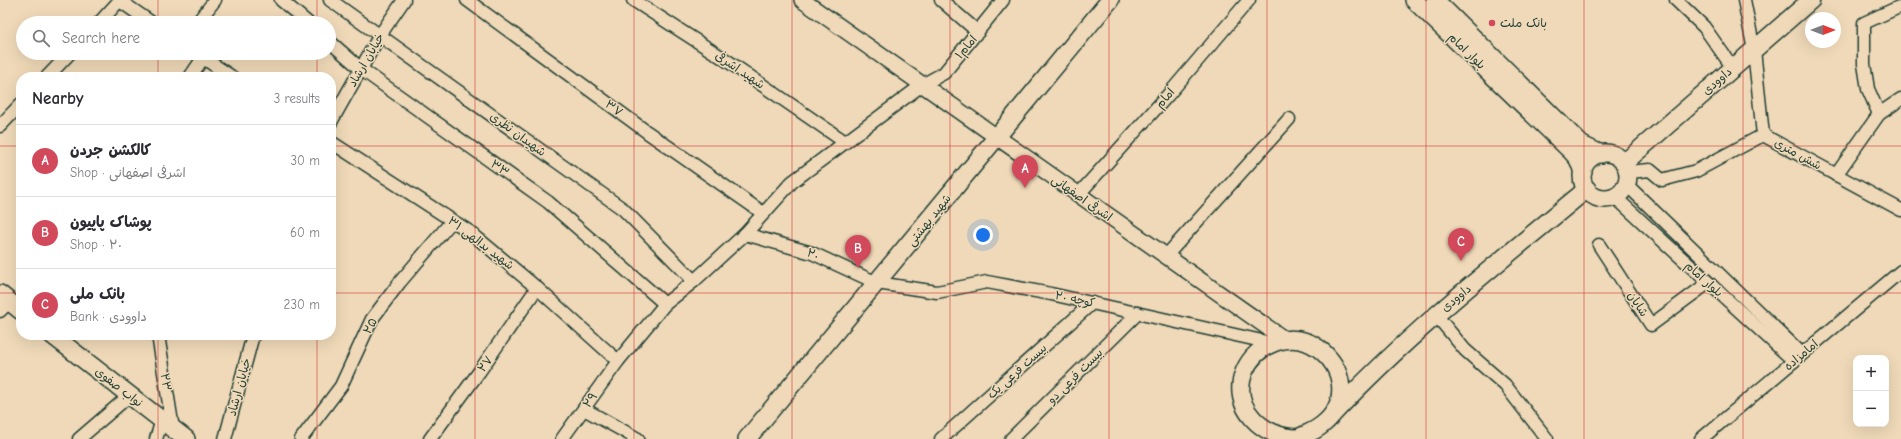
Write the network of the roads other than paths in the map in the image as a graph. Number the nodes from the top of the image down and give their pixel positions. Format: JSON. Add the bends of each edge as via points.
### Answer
{"nodes":[{"id":1,"x":120,"y":0,"type":"edge"},
{"id":2,"x":215,"y":0,"type":"edge"},
{"id":3,"x":281,"y":0,"type":"edge"},
{"id":4,"x":330,"y":0,"type":"edge"},
{"id":5,"x":404,"y":0,"type":"edge"},
{"id":6,"x":467,"y":0,"type":"edge"},
{"id":7,"x":633,"y":0,"type":"edge"},
{"id":8,"x":802,"y":0,"type":"edge"},
{"id":9,"x":941,"y":0,"type":"edge"},
{"id":10,"x":1003,"y":0,"type":"edge"},
{"id":11,"x":1110,"y":0,"type":"edge"},
{"id":12,"x":1249,"y":0,"type":"edge"},
{"id":13,"x":1414,"y":0,"type":"edge"},
{"id":14,"x":1435,"y":0,"type":"edge"},
{"id":15,"x":1676,"y":0,"type":"edge"},
{"id":16,"x":1744,"y":0,"type":"edge"},
{"id":17,"x":1811,"y":0,"type":"edge"},
{"id":18,"x":1899,"y":7,"type":"dead end"},
{"id":19,"x":105,"y":16,"type":"edge"},
{"id":20,"x":142,"y":16,"type":"edge"},
{"id":21,"x":202,"y":16,"type":"edge"},
{"id":22,"x":300,"y":16,"type":"edge"},
{"id":23,"x":978,"y":32,"type":"junction"},
{"id":24,"x":380,"y":35,"type":"junction"},
{"id":25,"x":336,"y":47,"type":"edge"},
{"id":26,"x":1754,"y":50,"type":"junction"},
{"id":27,"x":63,"y":60,"type":"edge"},
{"id":28,"x":197,"y":60,"type":"edge"},
{"id":29,"x":206,"y":60,"type":"edge"},
{"id":30,"x":1733,"y":68,"type":"junction"},
{"id":31,"x":361,"y":69,"type":"junction"},
{"id":32,"x":52,"y":72,"type":"edge"},
{"id":33,"x":192,"y":72,"type":"edge"},
{"id":34,"x":224,"y":72,"type":"edge"},
{"id":35,"x":922,"y":85,"type":"junction"},
{"id":36,"x":1901,"y":99,"type":"edge"},
{"id":37,"x":16,"y":109,"type":"edge"},
{"id":38,"x":336,"y":113,"type":"edge"},
{"id":39,"x":1879,"y":114,"type":"junction"},
{"id":40,"x":1289,"y":119,"type":"dead end"},
{"id":41,"x":0,"y":126,"type":"edge"},
{"id":42,"x":1763,"y":135,"type":"junction"},
{"id":43,"x":996,"y":138,"type":"junction"},
{"id":44,"x":845,"y":142,"type":"junction"},
{"id":45,"x":336,"y":145,"type":"edge"},
{"id":46,"x":1601,"y":154,"type":"junction"},
{"id":47,"x":1583,"y":172,"type":"junction"},
{"id":48,"x":1626,"y":173,"type":"junction"},
{"id":49,"x":1836,"y":175,"type":"junction"},
{"id":50,"x":1587,"y":189,"type":"junction"},
{"id":51,"x":1078,"y":195,"type":"junction"},
{"id":52,"x":1615,"y":197,"type":"junction"},
{"id":53,"x":1901,"y":210,"type":"edge"},
{"id":54,"x":763,"y":213,"type":"junction"},
{"id":55,"x":452,"y":220,"type":"junction"},
{"id":56,"x":745,"y":234,"type":"junction"},
{"id":57,"x":1598,"y":244,"type":"dead end"},
{"id":58,"x":1166,"y":256,"type":"junction"},
{"id":59,"x":1901,"y":271,"type":"edge"},
{"id":60,"x":694,"y":281,"type":"junction"},
{"id":61,"x":877,"y":283,"type":"junction"},
{"id":62,"x":1708,"y":283,"type":"junction"},
{"id":63,"x":537,"y":288,"type":"junction"},
{"id":64,"x":1092,"y":302,"type":"junction"},
{"id":65,"x":665,"y":304,"type":"junction"},
{"id":66,"x":1138,"y":313,"type":"junction"},
{"id":67,"x":1436,"y":315,"type":"junction"},
{"id":68,"x":58,"y":340,"type":"edge"},
{"id":69,"x":159,"y":340,"type":"edge"},
{"id":70,"x":252,"y":340,"type":"edge"},
{"id":71,"x":1278,"y":341,"type":"junction"},
{"id":72,"x":1798,"y":358,"type":"junction"},
{"id":73,"x":618,"y":361,"type":"junction"},
{"id":74,"x":130,"y":395,"type":"junction"},
{"id":75,"x":584,"y":409,"type":"junction"},
{"id":76,"x":1332,"y":415,"type":"junction"},
{"id":77,"x":174,"y":429,"type":"edge"},
{"id":78,"x":1305,"y":437,"type":"edge"},
{"id":79,"x":79,"y":439,"type":"edge"},
{"id":80,"x":156,"y":439,"type":"edge"},
{"id":81,"x":225,"y":439,"type":"edge"},
{"id":82,"x":301,"y":439,"type":"edge"},
{"id":83,"x":430,"y":439,"type":"edge"},
{"id":84,"x":562,"y":439,"type":"edge"},
{"id":85,"x":638,"y":439,"type":"edge"},
{"id":86,"x":747,"y":439,"type":"edge"},
{"id":87,"x":941,"y":439,"type":"edge"},
{"id":88,"x":1011,"y":439,"type":"edge"},
{"id":89,"x":1547,"y":439,"type":"edge"},
{"id":90,"x":1701,"y":439,"type":"edge"}],
"edges":[{"from":1,"to":19,"type":"street"},
{"from":1,"to":20,"type":"street"},
{"from":2,"to":21,"type":"street"},
{"from":3,"to":22,"type":"street"},
{"from":4,"to":24,"type":"street","name":"شهیدان نظری"},
{"from":5,"to":24,"type":"street","name":"خیابان ارشاد"},
{"from":6,"to":54,"type":"street","name":"۳۷","via":[[647,132]]},
{"from":7,"to":44,"type":"street","name":"شهید اشرفی"},
{"from":8,"to":35,"type":"street","name":"اشرفی اصفهانی"},
{"from":9,"to":23,"type":"street"},
{"from":10,"to":23,"type":"street","name":"امام۱"},
{"from":11,"to":43,"type":"main road","name":"شهید بهشتی"},
{"from":12,"to":51,"type":"street","name":"امام"},
{"from":13,"to":47,"type":"main road","name":"بلوار امام","via":[[1571,151],[1578,159]]},
{"from":14,"to":46,"type":"main road","name":"بلوار امام","via":[[1582,145]]},
{"from":15,"to":30,"type":"street","via":[[1704,27]]},
{"from":16,"to":26,"type":"street"},
{"from":17,"to":26,"type":"main road","name":"داوودی"},
{"from":18,"to":39,"type":"street","via":[[1864,23],[1864,64],[1868,89]]},
{"from":23,"to":35,"type":"street","name":"امام۱","via":[[944,73]]},
{"from":24,"to":31,"type":"street","name":"خیابان ارشاد"},
{"from":24,"to":60,"type":"street","name":"شهیدان نظری","via":[[623,209]]},
{"from":25,"to":31,"type":"street","name":"۳۳"},
{"from":26,"to":30,"type":"main road","name":"داوودی"},
{"from":26,"to":42,"type":"street"},
{"from":27,"to":32,"type":"street"},
{"from":28,"to":33,"type":"street"},
{"from":29,"to":34,"type":"street"},
{"from":30,"to":48,"type":"main road","name":"داوودی"},
{"from":31,"to":38,"type":"street","name":"خیابان ارشاد"},
{"from":31,"to":65,"type":"street","name":"۳۳","via":[[548,202]]},
{"from":35,"to":43,"type":"street","name":"اشرفی اصفهانی"},
{"from":35,"to":44,"type":"street","name":"امام۱"},
{"from":36,"to":39,"type":"street"},
{"from":37,"to":41,"type":"street"},
{"from":39,"to":49,"type":"street"},
{"from":40,"to":58,"type":"street"},
{"from":42,"to":48,"type":"street","name":"شش متری","via":[[1696,170],[1662,180],[1650,170]]},
{"from":42,"to":49,"type":"street","name":"شش متری"},
{"from":43,"to":51,"type":"street","name":"اشرفی اصفهانی"},
{"from":43,"to":61,"type":"main road","name":"شهید بهشتی"},
{"from":44,"to":54,"type":"street","name":"امام۱","via":[[792,182]]},
{"from":45,"to":55,"type":"street","name":"۳۱ شهید یدالهی"},
{"from":46,"to":47,"type":"main road","via":[[1593,157]]},
{"from":46,"to":48,"type":"main road","via":[[1614,155]]},
{"from":47,"to":50,"type":"main road","via":[[1583,181]]},
{"from":48,"to":52,"type":"main road","via":[[1624,190]]},
{"from":48,"to":72,"type":"street"},
{"from":49,"to":53,"type":"street","name":"شش متری"},
{"from":50,"to":52,"type":"main road","via":[[1599,198]]},
{"from":50,"to":67,"type":"main road","name":"داوودی"},
{"from":51,"to":58,"type":"street","name":"اشرفی اصفهانی"},
{"from":52,"to":62,"type":"street","name":"بلوار امام"},
{"from":54,"to":56,"type":"street","name":"۲۹"},
{"from":55,"to":63,"type":"street","name":"۳۱ شهید یدالهی"},
{"from":55,"to":82,"type":"street","name":"۲۵","via":[[372,319],[341,386]]},
{"from":56,"to":60,"type":"street","name":"۲۹"},
{"from":56,"to":61,"type":"street","name":"۲۰","via":[[812,253]]},
{"from":57,"to":62,"type":"street","name":"شایان","via":[[1651,325]]},
{"from":58,"to":71,"type":"street","name":"اشرفی اصفهانی"},
{"from":59,"to":72,"type":"street","name":"امامزاده"},
{"from":60,"to":65,"type":"street","name":"۲۹"},
{"from":61,"to":64,"type":"street","name":"کوچه ۲۰","via":[[937,292],[987,282]]},
{"from":61,"to":86,"type":"main road","name":"شهید بهشتی"},
{"from":62,"to":72,"type":"street","name":"بلوار امام"},
{"from":63,"to":73,"type":"street","name":"۳۱ شهید یدالهی"},
{"from":63,"to":83,"type":"street","name":"۲۷"},
{"from":64,"to":66,"type":"street","name":"کوچه ۲۰"},
{"from":64,"to":87,"type":"street","name":"بیست فرعی یک"},
{"from":65,"to":73,"type":"street","name":"۲۹"},
{"from":66,"to":71,"type":"street","name":"کوچه ۲۰"},
{"from":66,"to":88,"type":"street","name":"بیست فرعی دو"},
{"from":67,"to":76,"type":"main road","name":"داوودی"},
{"from":67,"to":89,"type":"street","via":[[1465,350],[1505,384]]},
{"from":68,"to":74,"type":"main road","name":"نواب صفوی"},
{"from":69,"to":77,"type":"street","name":"۲۳"},
{"from":70,"to":81,"type":"street","name":"خیابان ارشاد"},
{"from":71,"to":76,"type":"main road","via":[[1297,339],[1311,343],[1332,361],[1339,374],[1340,388],[1339,403]]},
{"from":71,"to":78,"type":"main road","via":[[1250,361],[1243,374],[1243,403],[1259,425],[1271,433],[1284,438]]},
{"from":72,"to":90,"type":"street","name":"امامزاده"},
{"from":73,"to":75,"type":"street","name":"۲۹"},
{"from":74,"to":77,"type":"main road","name":"نواب صفوی"},
{"from":74,"to":79,"type":"street"},
{"from":75,"to":84,"type":"street","name":"۲۹"},
{"from":75,"to":85,"type":"street"},
{"from":76,"to":78,"type":"main road"},
{"from":77,"to":80,"type":"street"}]}
